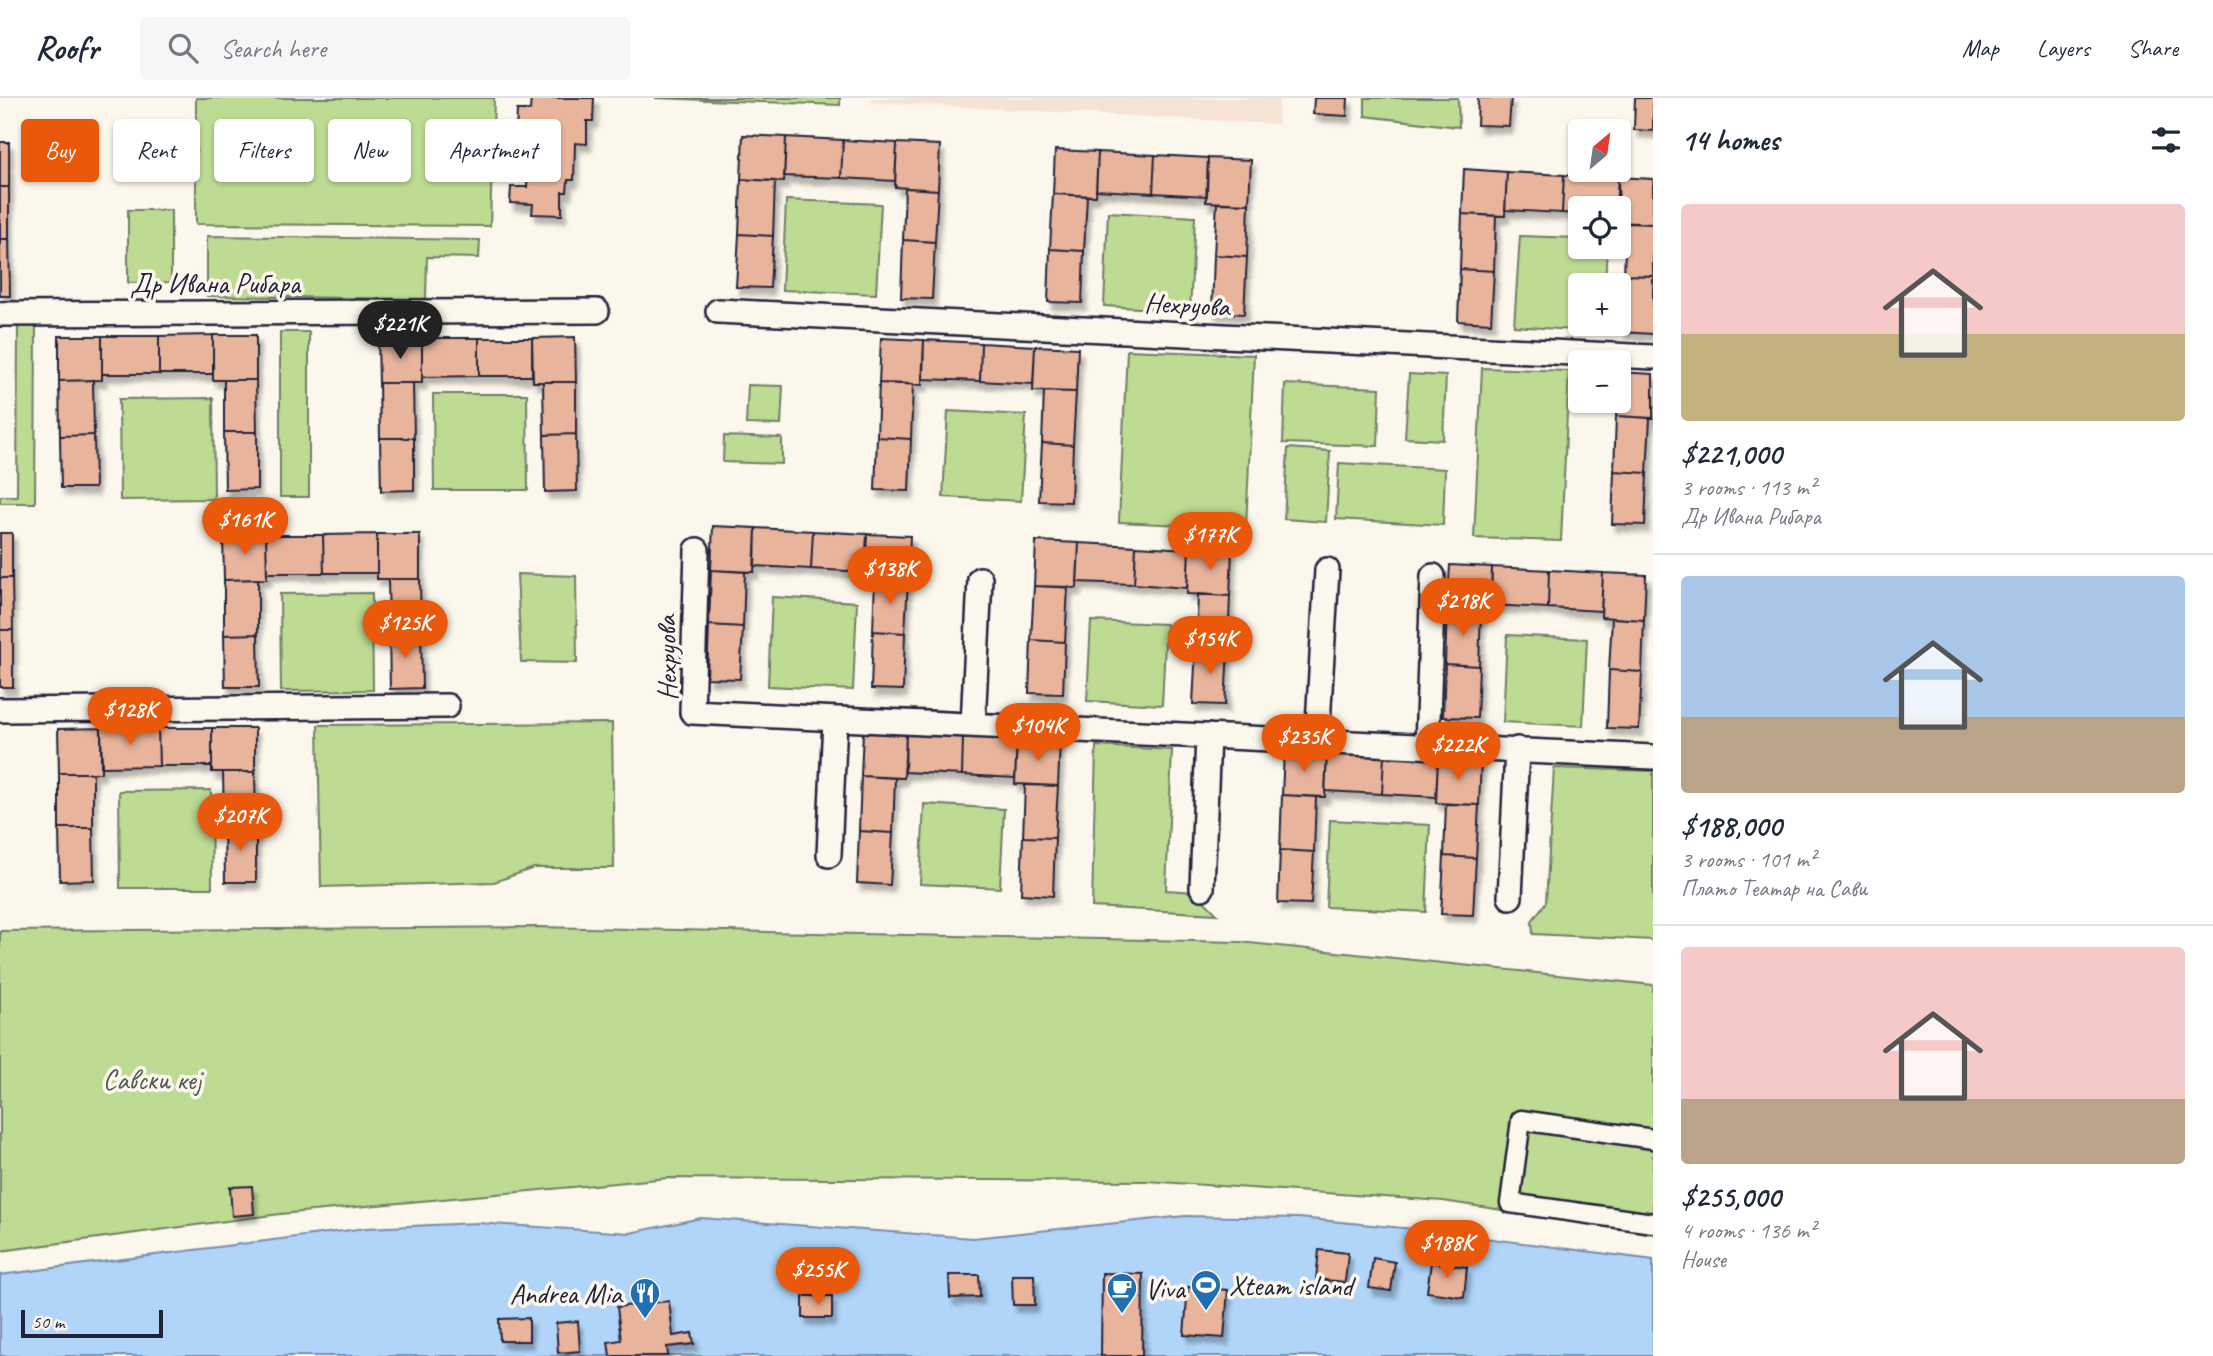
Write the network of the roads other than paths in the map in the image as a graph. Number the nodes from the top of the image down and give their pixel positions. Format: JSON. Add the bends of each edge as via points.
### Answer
{"nodes":[{"id":1,"x":718,"y":311,"type":"dead end"},
{"id":2,"x":597,"y":312,"type":"dead end"},
{"id":3,"x":0,"y":314,"type":"edge"},
{"id":4,"x":1653,"y":357,"type":"edge"},
{"id":5,"x":697,"y":550,"type":"dead end"},
{"id":6,"x":1327,"y":570,"type":"dead end"},
{"id":7,"x":1433,"y":576,"type":"dead end"},
{"id":8,"x":980,"y":579,"type":"dead end"},
{"id":9,"x":447,"y":706,"type":"dead end"},
{"id":10,"x":0,"y":710,"type":"edge"},
{"id":11,"x":835,"y":719,"type":"junction"},
{"id":12,"x":973,"y":725,"type":"junction"},
{"id":13,"x":1208,"y":736,"type":"junction"},
{"id":14,"x":1317,"y":741,"type":"junction"},
{"id":15,"x":1427,"y":746,"type":"junction"},
{"id":16,"x":1517,"y":749,"type":"junction"},
{"id":17,"x":1653,"y":757,"type":"edge"},
{"id":18,"x":830,"y":855,"type":"dead end"},
{"id":19,"x":1202,"y":888,"type":"dead end"},
{"id":20,"x":1510,"y":897,"type":"dead end"},
{"id":21,"x":1653,"y":1139,"type":"edge"},
{"id":22,"x":1653,"y":1223,"type":"edge"}],
"edges":[{"from":1,"to":4,"type":"street","name":"Нехруова"},
{"from":2,"to":3,"type":"street","name":"Др Ивана Рибара"},
{"from":5,"to":11,"type":"street","name":"Нехруова","via":[[692,712]]},
{"from":6,"to":14,"type":"street"},
{"from":7,"to":15,"type":"street"},
{"from":8,"to":12,"type":"street"},
{"from":9,"to":10,"type":"street"},
{"from":11,"to":12,"type":"street","name":"Нехруова"},
{"from":11,"to":18,"type":"street"},
{"from":12,"to":13,"type":"street","name":"Нехруова"},
{"from":13,"to":14,"type":"street","name":"Нехруова"},
{"from":13,"to":19,"type":"street"},
{"from":14,"to":15,"type":"street","name":"Нехруова"},
{"from":15,"to":16,"type":"street","name":"Нехруова"},
{"from":16,"to":17,"type":"street","name":"Нехруова"},
{"from":16,"to":20,"type":"street"},
{"from":21,"to":22,"type":"street","via":[[1521,1120],[1510,1203]]}]}
